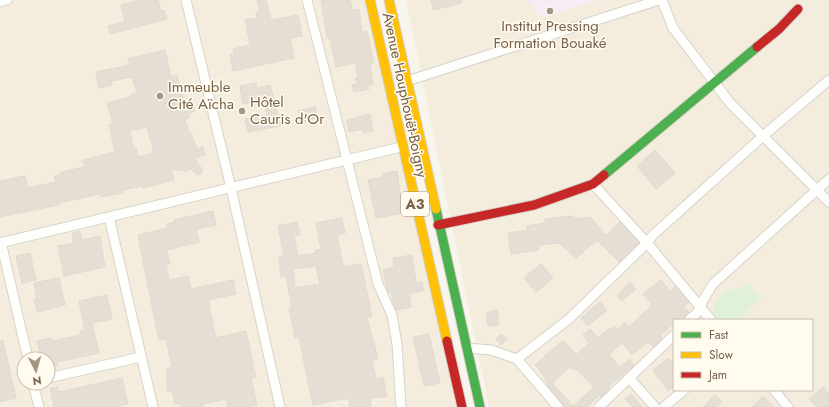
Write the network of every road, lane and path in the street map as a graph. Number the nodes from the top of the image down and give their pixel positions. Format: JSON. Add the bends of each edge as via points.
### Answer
{"nodes":[{"id":1,"x":6,"y":0,"type":"edge"},
{"id":2,"x":186,"y":0,"type":"edge"},
{"id":3,"x":308,"y":0,"type":"edge"},
{"id":4,"x":370,"y":0,"type":"edge"},
{"id":5,"x":389,"y":0,"type":"edge"},
{"id":6,"x":659,"y":0,"type":"edge"},
{"id":7,"x":662,"y":0,"type":"edge"},
{"id":8,"x":0,"y":2,"type":"edge"},
{"id":9,"x":798,"y":9,"type":"dead end"},
{"id":10,"x":829,"y":80,"type":"edge"},
{"id":11,"x":407,"y":81,"type":"junction"},
{"id":12,"x":714,"y":82,"type":"junction"},
{"id":13,"x":763,"y":136,"type":"junction"},
{"id":14,"x":401,"y":147,"type":"junction"},
{"id":15,"x":347,"y":160,"type":"junction"},
{"id":16,"x":829,"y":179,"type":"edge"},
{"id":17,"x":592,"y":184,"type":"junction"},
{"id":18,"x":231,"y":188,"type":"junction"},
{"id":19,"x":816,"y":190,"type":"junction"},
{"id":20,"x":829,"y":202,"type":"edge"},
{"id":21,"x":109,"y":217,"type":"junction"},
{"id":22,"x":438,"y":225,"type":"junction"},
{"id":23,"x":1,"y":242,"type":"edge"},
{"id":24,"x":647,"y":243,"type":"junction"},
{"id":25,"x":701,"y":309,"type":"junction"},
{"id":26,"x":690,"y":319,"type":"edge"},
{"id":27,"x":710,"y":319,"type":"edge"},
{"id":28,"x":673,"y":336,"type":"edge"},
{"id":29,"x":467,"y":348,"type":"junction"},
{"id":30,"x":26,"y":351,"type":"edge"},
{"id":31,"x":141,"y":357,"type":"junction"},
{"id":32,"x":517,"y":359,"type":"junction"},
{"id":33,"x":56,"y":376,"type":"edge"},
{"id":34,"x":630,"y":380,"type":"junction"},
{"id":35,"x":35,"y":391,"type":"edge"},
{"id":36,"x":683,"y":391,"type":"edge"},
{"id":37,"x":775,"y":391,"type":"edge"},
{"id":38,"x":39,"y":407,"type":"edge"},
{"id":39,"x":152,"y":407,"type":"edge"},
{"id":40,"x":280,"y":407,"type":"edge"},
{"id":41,"x":401,"y":407,"type":"edge"},
{"id":42,"x":462,"y":407,"type":"edge"},
{"id":43,"x":480,"y":407,"type":"edge"},
{"id":44,"x":558,"y":407,"type":"edge"},
{"id":45,"x":599,"y":407,"type":"edge"},
{"id":46,"x":655,"y":407,"type":"edge"},
{"id":47,"x":664,"y":407,"type":"edge"},
{"id":48,"x":788,"y":407,"type":"edge"}],
"edges":[{"from":1,"to":8,"type":"street"},
{"from":2,"to":18,"type":"street"},
{"from":3,"to":15,"type":"street"},
{"from":4,"to":14,"type":"main road","name":"Avenue Houphouët-Boigny","number":"A3"},
{"from":5,"to":11,"type":"main road","name":"Avenue Houphouët-Boigny","number":"A3"},
{"from":6,"to":11,"type":"street"},
{"from":7,"to":12,"type":"street","via":[[672,28]]},
{"from":9,"to":12,"type":"main road","via":[[779,29]]},
{"from":10,"to":13,"type":"street"},
{"from":11,"to":22,"type":"main road","name":"Avenue Houphouët-Boigny","number":"A3"},
{"from":12,"to":13,"type":"street","via":[[730,103]]},
{"from":12,"to":17,"type":"main road"},
{"from":13,"to":19,"type":"street"},
{"from":13,"to":24,"type":"street","via":[[653,234]]},
{"from":14,"to":15,"type":"street"},
{"from":14,"to":42,"type":"main road","name":"Avenue Houphouët-Boigny","number":"A3"},
{"from":15,"to":18,"type":"street"},
{"from":15,"to":41,"type":"street","via":[[378,284],[392,315],[397,344]]},
{"from":16,"to":19,"type":"street"},
{"from":17,"to":22,"type":"main road","via":[[534,205]]},
{"from":17,"to":24,"type":"street"},
{"from":18,"to":21,"type":"street"},
{"from":18,"to":40,"type":"street"},
{"from":19,"to":20,"type":"street"},
{"from":19,"to":25,"type":"street","via":[[713,284],[702,302]]},
{"from":21,"to":23,"type":"street"},
{"from":21,"to":31,"type":"street"},
{"from":22,"to":29,"type":"main road","name":"Avenue Houphouët-Boigny","number":"A3"},
{"from":23,"to":30,"type":"street"},
{"from":24,"to":25,"type":"street"},
{"from":24,"to":32,"type":"street","via":[[570,319]]},
{"from":25,"to":26,"type":"street"},
{"from":25,"to":27,"type":"street"},
{"from":28,"to":34,"type":"street"},
{"from":29,"to":32,"type":"street","via":[[491,350]]},
{"from":29,"to":43,"type":"main road","name":"Avenue Houphouët-Boigny","number":"A3"},
{"from":31,"to":33,"type":"street"},
{"from":31,"to":39,"type":"street"},
{"from":32,"to":44,"type":"street"},
{"from":34,"to":45,"type":"street"},
{"from":34,"to":46,"type":"street"},
{"from":35,"to":38,"type":"street"},
{"from":36,"to":47,"type":"street"},
{"from":37,"to":48,"type":"street"}]}
